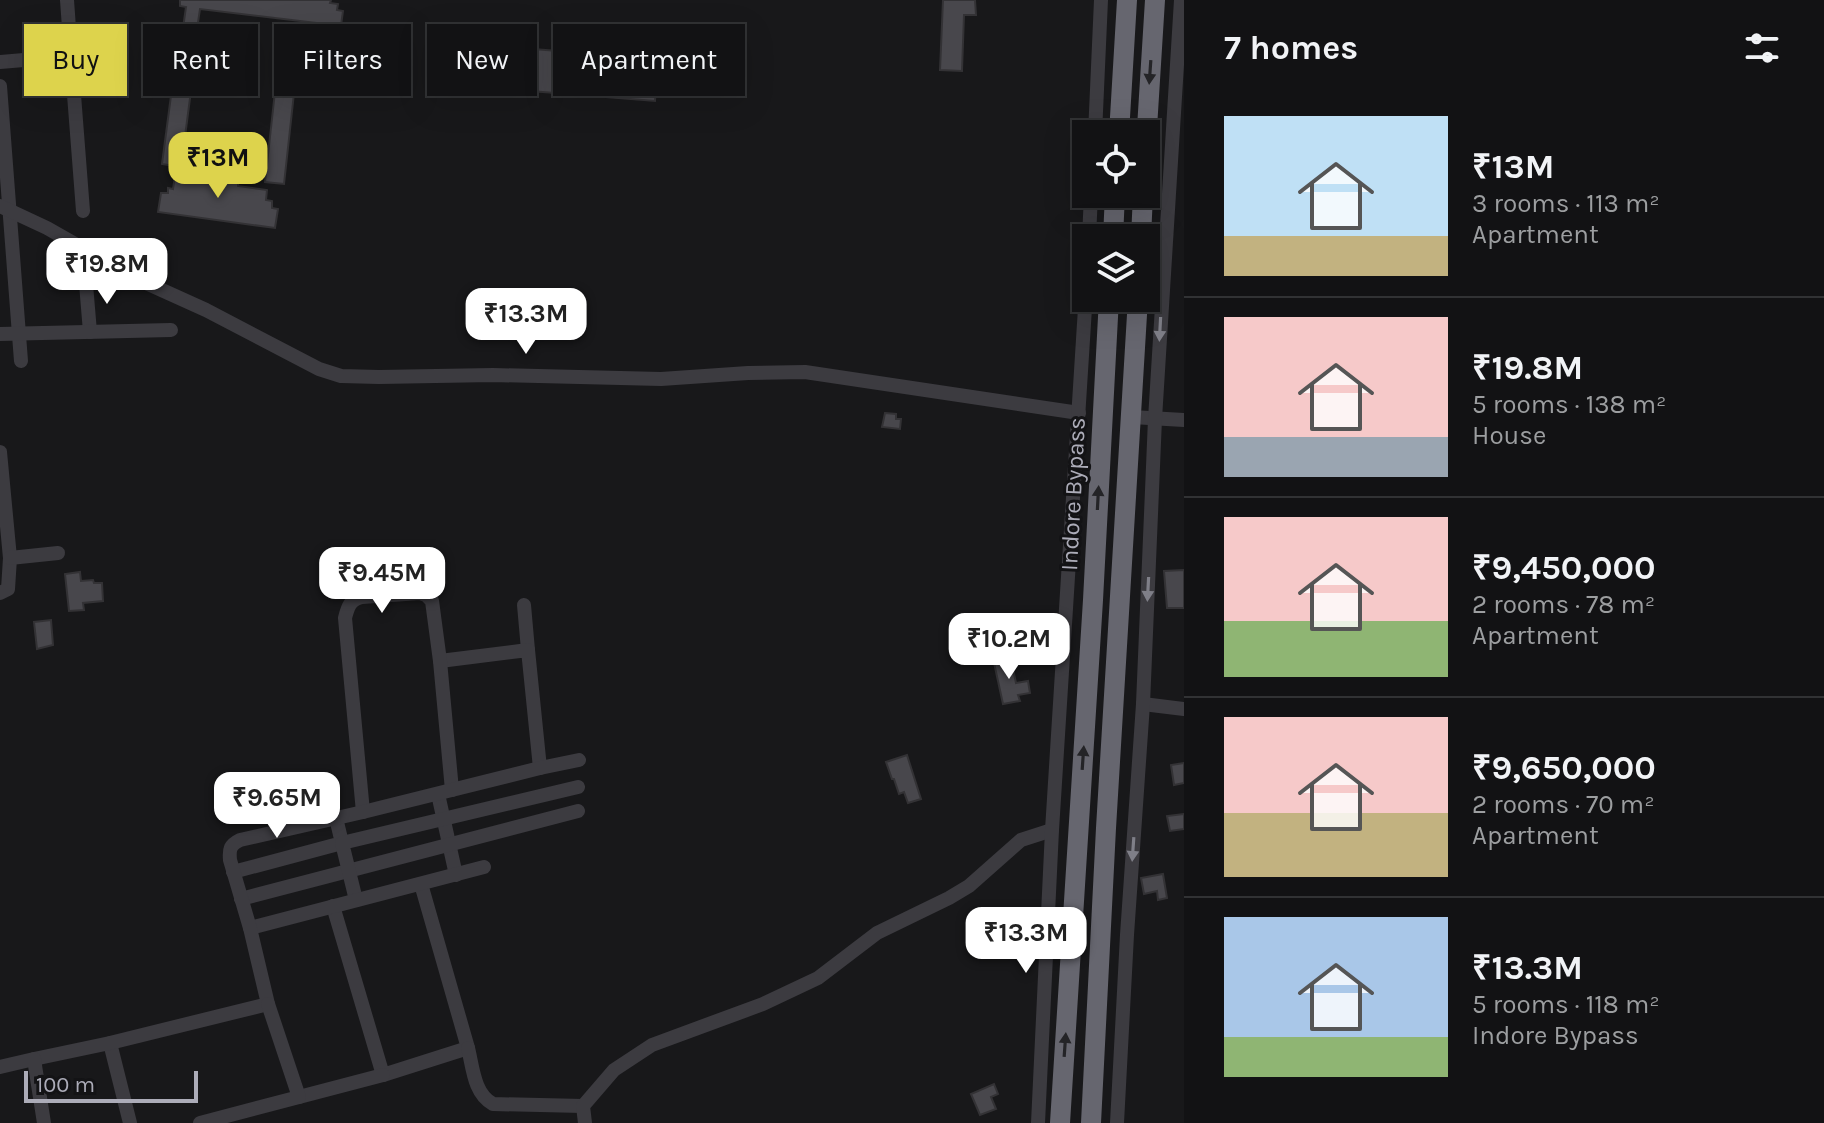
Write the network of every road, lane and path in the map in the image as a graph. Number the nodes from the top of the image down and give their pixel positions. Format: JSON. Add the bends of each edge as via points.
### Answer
{"nodes":[{"id":1,"x":67,"y":0,"type":"edge"},
{"id":2,"x":1101,"y":0,"type":"edge"},
{"id":3,"x":1127,"y":0,"type":"edge"},
{"id":4,"x":1155,"y":0,"type":"edge"},
{"id":5,"x":1181,"y":0,"type":"edge"},
{"id":6,"x":69,"y":24,"type":"edge"},
{"id":7,"x":24,"y":60,"type":"edge"},
{"id":8,"x":0,"y":62,"type":"edge"},
{"id":9,"x":0,"y":86,"type":"edge"},
{"id":10,"x":74,"y":96,"type":"edge"},
{"id":11,"x":1096,"y":120,"type":"edge"},
{"id":12,"x":1120,"y":120,"type":"edge"},
{"id":13,"x":1148,"y":120,"type":"edge"},
{"id":14,"x":1,"y":128,"type":"edge"},
{"id":15,"x":5,"y":208,"type":"edge"},
{"id":16,"x":83,"y":211,"type":"dead end"},
{"id":17,"x":86,"y":284,"type":"dead end"},
{"id":18,"x":1085,"y":312,"type":"edge"},
{"id":19,"x":1108,"y":312,"type":"edge"},
{"id":20,"x":1137,"y":312,"type":"edge"},
{"id":21,"x":171,"y":330,"type":"dead end"},
{"id":22,"x":90,"y":332,"type":"junction"},
{"id":23,"x":0,"y":334,"type":"edge"},
{"id":24,"x":19,"y":334,"type":"junction"},
{"id":25,"x":21,"y":361,"type":"dead end"},
{"id":26,"x":1079,"y":413,"type":"junction"},
{"id":27,"x":1132,"y":417,"type":"junction"},
{"id":28,"x":1155,"y":419,"type":"junction"},
{"id":29,"x":1184,"y":420,"type":"edge"},
{"id":30,"x":0,"y":452,"type":"edge"},
{"id":31,"x":58,"y":553,"type":"dead end"},
{"id":32,"x":10,"y":558,"type":"junction"},
{"id":33,"x":0,"y":593,"type":"edge"},
{"id":34,"x":524,"y":605,"type":"dead end"},
{"id":35,"x":528,"y":650,"type":"junction"},
{"id":36,"x":440,"y":661,"type":"junction"},
{"id":37,"x":1143,"y":704,"type":"junction"},
{"id":38,"x":1184,"y":709,"type":"edge"},
{"id":39,"x":579,"y":760,"type":"dead end"},
{"id":40,"x":540,"y":768,"type":"junction"},
{"id":41,"x":578,"y":787,"type":"dead end"},
{"id":42,"x":445,"y":792,"type":"junction"},
{"id":43,"x":578,"y":811,"type":"dead end"},
{"id":44,"x":363,"y":812,"type":"junction"},
{"id":45,"x":336,"y":818,"type":"junction"},
{"id":46,"x":443,"y":819,"type":"junction"},
{"id":47,"x":1052,"y":830,"type":"junction"},
{"id":48,"x":342,"y":843,"type":"junction"},
{"id":49,"x":448,"y":845,"type":"junction"},
{"id":50,"x":484,"y":867,"type":"dead end"},
{"id":51,"x":349,"y":870,"type":"junction"},
{"id":52,"x":233,"y":872,"type":"junction"},
{"id":53,"x":456,"y":875,"type":"junction"},
{"id":54,"x":421,"y":884,"type":"junction"},
{"id":55,"x":241,"y":899,"type":"junction"},
{"id":56,"x":356,"y":900,"type":"junction"},
{"id":57,"x":333,"y":906,"type":"junction"},
{"id":58,"x":250,"y":928,"type":"junction"},
{"id":59,"x":268,"y":1004,"type":"junction"},
{"id":60,"x":110,"y":1043,"type":"junction"},
{"id":61,"x":468,"y":1048,"type":"junction"},
{"id":62,"x":34,"y":1059,"type":"junction"},
{"id":63,"x":0,"y":1067,"type":"edge"},
{"id":64,"x":383,"y":1075,"type":"junction"},
{"id":65,"x":299,"y":1097,"type":"junction"},
{"id":66,"x":583,"y":1106,"type":"junction"},
{"id":67,"x":44,"y":1123,"type":"edge"},
{"id":68,"x":130,"y":1123,"type":"edge"},
{"id":69,"x":200,"y":1123,"type":"edge"},
{"id":70,"x":585,"y":1123,"type":"edge"},
{"id":71,"x":1038,"y":1123,"type":"edge"},
{"id":72,"x":1060,"y":1123,"type":"edge"},
{"id":73,"x":1091,"y":1123,"type":"edge"},
{"id":74,"x":1117,"y":1123,"type":"edge"}],
"edges":[{"from":1,"to":6,"type":"street"},
{"from":2,"to":11,"type":"street"},
{"from":3,"to":12,"type":"highway"},
{"from":4,"to":13,"type":"highway","one_way":true},
{"from":5,"to":28,"type":"street","one_way":true},
{"from":7,"to":8,"type":"street"},
{"from":9,"to":14,"type":"street"},
{"from":10,"to":16,"type":"street"},
{"from":14,"to":15,"type":"street"},
{"from":15,"to":24,"type":"street"},
{"from":15,"to":26,"type":"street","via":[[133,277],[341,376],[661,379],[805,372]]},
{"from":17,"to":22,"type":"street"},
{"from":18,"to":26,"type":"street"},
{"from":72,"to":19,"type":"highway","name":"Indore Bypass","one_way":true},
{"from":20,"to":27,"type":"highway"},
{"from":21,"to":22,"type":"street"},
{"from":22,"to":24,"type":"street"},
{"from":23,"to":24,"type":"street"},
{"from":24,"to":25,"type":"street"},
{"from":26,"to":47,"type":"street"},
{"from":27,"to":28,"type":"street"},
{"from":27,"to":73,"type":"highway"},
{"from":28,"to":29,"type":"street"},
{"from":28,"to":37,"type":"street","one_way":true},
{"from":30,"to":32,"type":"street"},
{"from":31,"to":32,"type":"street"},
{"from":32,"to":33,"type":"street","via":[[8,589]]},
{"from":34,"to":35,"type":"street"},
{"from":35,"to":36,"type":"street"},
{"from":35,"to":40,"type":"street"},
{"from":36,"to":42,"type":"street"},
{"from":36,"to":44,"type":"street","via":[[433,604],[426,595],[362,597],[347,606]]},
{"from":37,"to":38,"type":"street"},
{"from":37,"to":74,"type":"street","one_way":true},
{"from":39,"to":40,"type":"street"},
{"from":40,"to":42,"type":"street"},
{"from":41,"to":46,"type":"street"},
{"from":42,"to":44,"type":"street"},
{"from":42,"to":46,"type":"street"},
{"from":43,"to":49,"type":"street"},
{"from":44,"to":45,"type":"street"},
{"from":45,"to":48,"type":"street"},
{"from":45,"to":52,"type":"street","via":[[240,840],[229,850]]},
{"from":46,"to":48,"type":"street"},
{"from":46,"to":49,"type":"street"},
{"from":47,"to":66,"type":"street","via":[[1021,840],[969,886],[877,933],[818,978],[652,1045],[614,1070]]},
{"from":47,"to":71,"type":"street"},
{"from":48,"to":51,"type":"street"},
{"from":48,"to":52,"type":"street"},
{"from":49,"to":51,"type":"street"},
{"from":49,"to":53,"type":"street"},
{"from":50,"to":53,"type":"street"},
{"from":51,"to":55,"type":"street"},
{"from":51,"to":56,"type":"street"},
{"from":52,"to":55,"type":"street"},
{"from":53,"to":54,"type":"street"},
{"from":54,"to":56,"type":"street"},
{"from":54,"to":61,"type":"street"},
{"from":55,"to":58,"type":"street"},
{"from":56,"to":57,"type":"street"},
{"from":57,"to":58,"type":"street"},
{"from":57,"to":64,"type":"street"},
{"from":58,"to":59,"type":"street"},
{"from":59,"to":60,"type":"street"},
{"from":59,"to":65,"type":"street"},
{"from":60,"to":62,"type":"street"},
{"from":60,"to":68,"type":"street"},
{"from":61,"to":64,"type":"street"},
{"from":61,"to":66,"type":"street","via":[[480,1094],[493,1104]]},
{"from":62,"to":63,"type":"street"},
{"from":62,"to":67,"type":"street"},
{"from":64,"to":65,"type":"street"},
{"from":65,"to":69,"type":"street"},
{"from":66,"to":70,"type":"street"}]}
